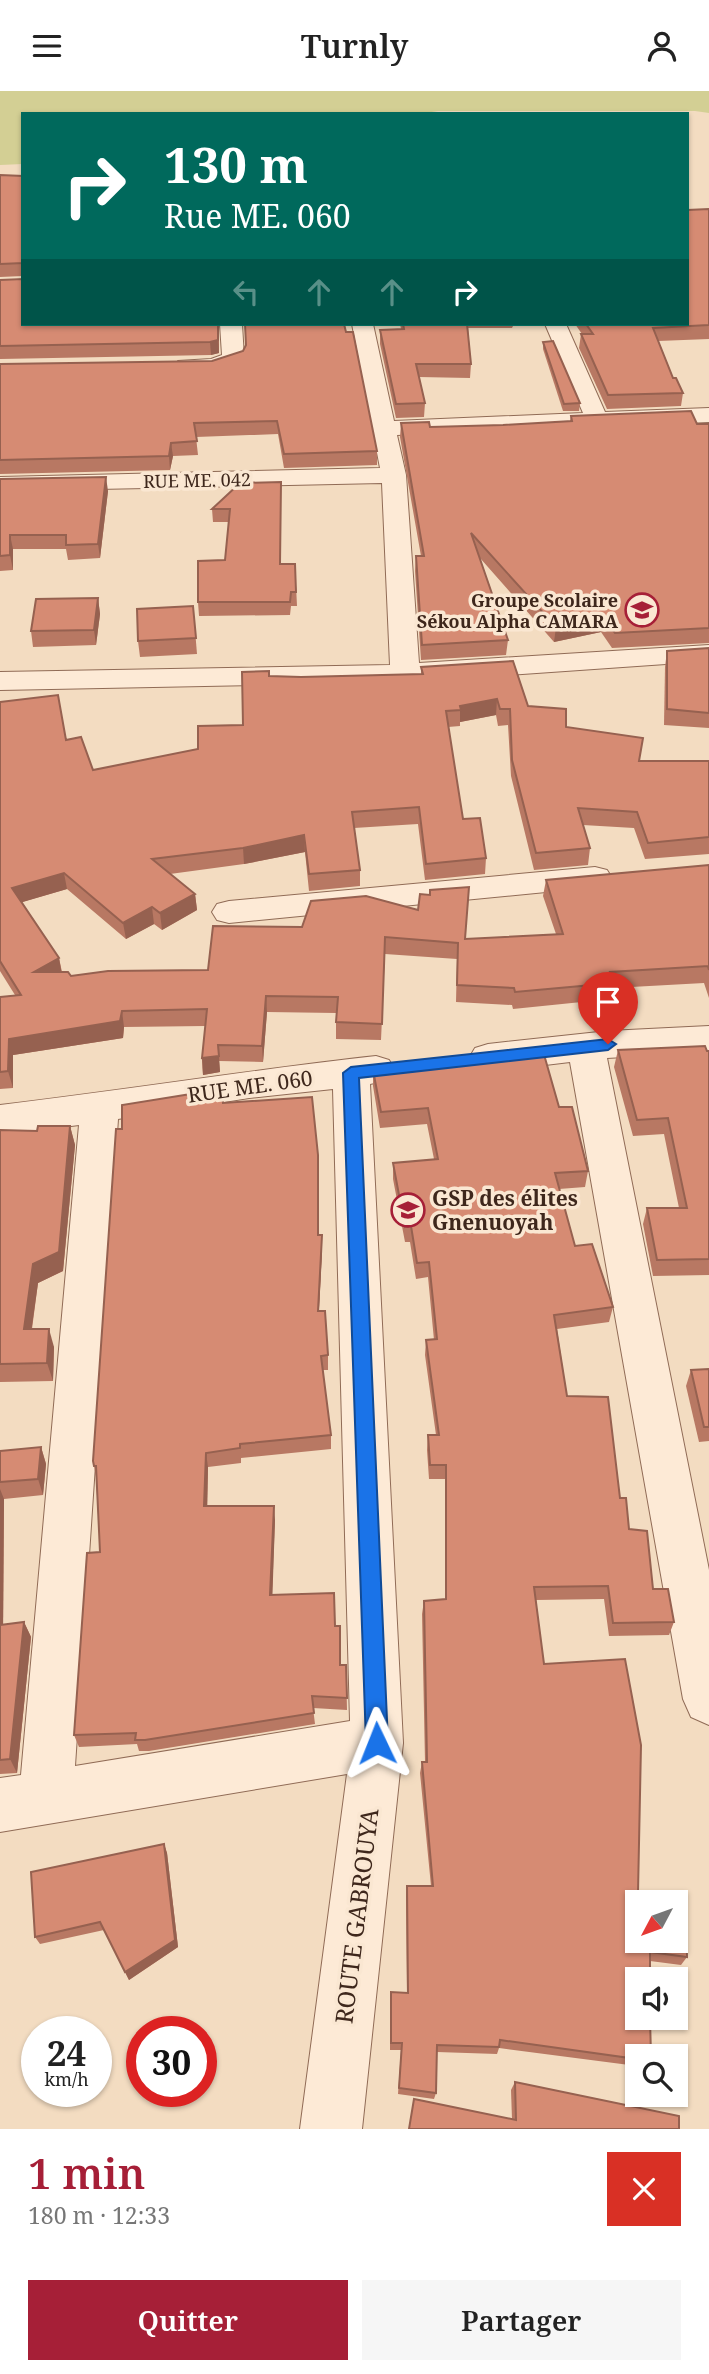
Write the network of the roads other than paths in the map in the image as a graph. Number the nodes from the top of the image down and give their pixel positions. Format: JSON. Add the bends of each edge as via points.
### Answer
{"nodes":[{"id":1,"x":231,"y":326,"type":"edge"},
{"id":2,"x":362,"y":326,"type":"edge"},
{"id":3,"x":556,"y":326,"type":"edge"},
{"id":4,"x":160,"y":366,"type":"edge"},
{"id":5,"x":709,"y":415,"type":"edge"},
{"id":6,"x":597,"y":419,"type":"junction"},
{"id":7,"x":386,"y":428,"type":"junction"},
{"id":8,"x":394,"y":475,"type":"junction"},
{"id":9,"x":0,"y":484,"type":"edge"},
{"id":10,"x":709,"y":653,"type":"edge"},
{"id":11,"x":405,"y":673,"type":"junction"},
{"id":12,"x":0,"y":681,"type":"edge"},
{"id":13,"x":627,"y":875,"type":"edge"},
{"id":14,"x":229,"y":912,"type":"dead end"},
{"id":15,"x":709,"y":1039,"type":"edge"},
{"id":16,"x":586,"y":1047,"type":"junction"},
{"id":17,"x":448,"y":1062,"type":"edge"},
{"id":18,"x":406,"y":1067,"type":"edge"},
{"id":19,"x":351,"y":1073,"type":"junction"},
{"id":20,"x":100,"y":1108,"type":"junction"},
{"id":21,"x":0,"y":1120,"type":"edge"},
{"id":22,"x":709,"y":1699,"type":"edge"},
{"id":23,"x":377,"y":1743,"type":"junction"},
{"id":24,"x":23,"y":1801,"type":"edge"},
{"id":25,"x":331,"y":2129,"type":"edge"}],
"edges":[{"from":1,"to":4,"type":"street","via":[[233,358],[225,363]]},
{"from":2,"to":7,"type":"street"},
{"from":3,"to":6,"type":"street"},
{"from":5,"to":6,"type":"street"},
{"from":6,"to":7,"type":"street"},
{"from":7,"to":8,"type":"street"},
{"from":8,"to":9,"type":"street","name":"RUE ME. 042"},
{"from":8,"to":11,"type":"street"},
{"from":10,"to":11,"type":"street"},
{"from":11,"to":12,"type":"street"},
{"from":13,"to":14,"type":"street"},
{"from":15,"to":16,"type":"street"},
{"from":16,"to":17,"type":"street"},
{"from":16,"to":22,"type":"street"},
{"from":18,"to":19,"type":"street","name":"RUE ME. 060"},
{"from":19,"to":20,"type":"street","name":"RUE ME. 060"},
{"from":19,"to":23,"type":"street","name":"ROUTE GABROUYA"},
{"from":20,"to":21,"type":"street","name":"RUE ME. 060"},
{"from":20,"to":24,"type":"street"},
{"from":23,"to":24,"type":"street"},
{"from":23,"to":25,"type":"street","name":"ROUTE GABROUYA"}]}
